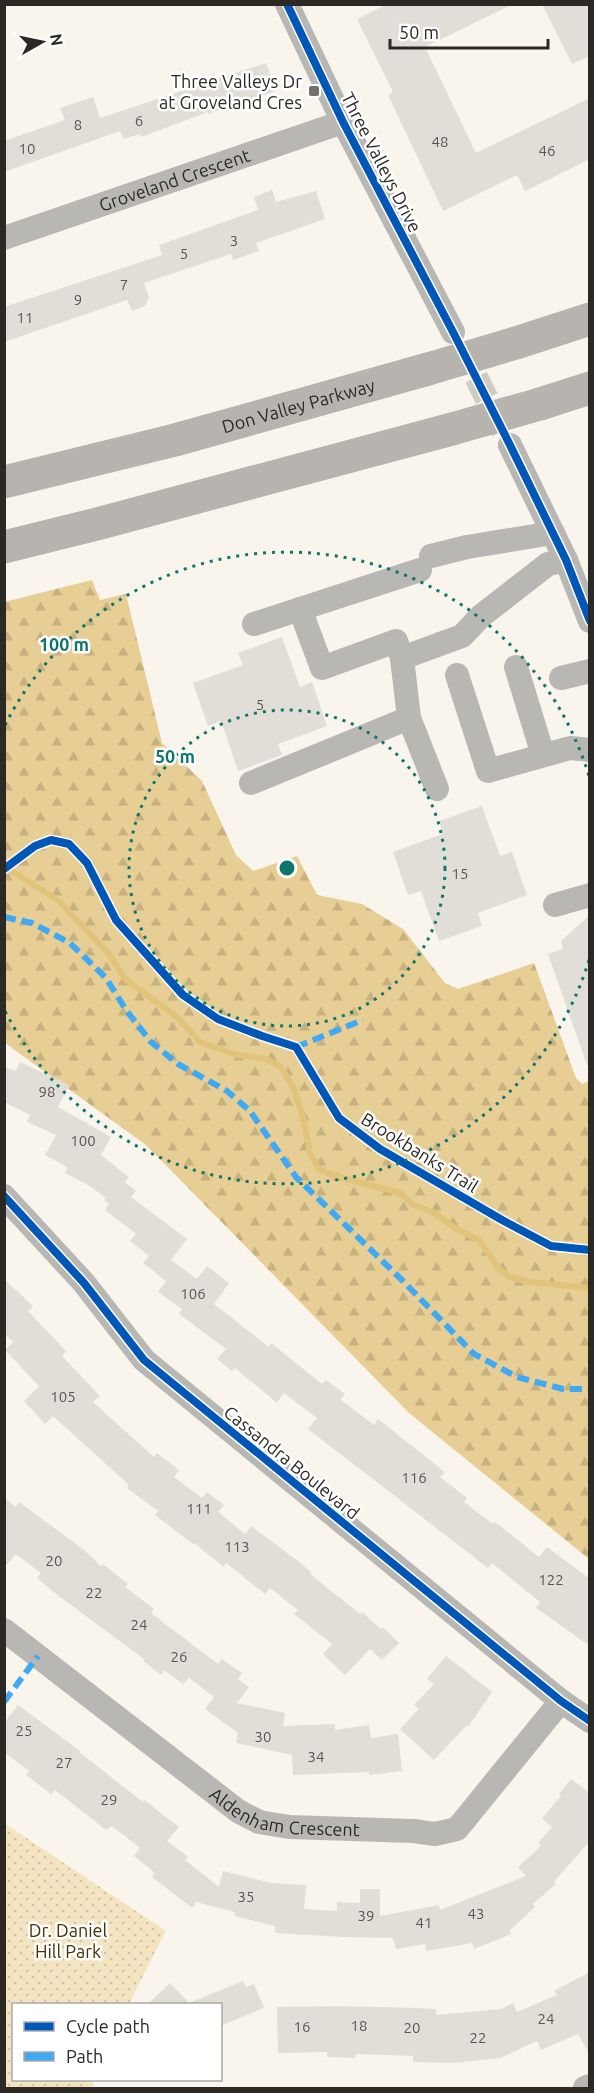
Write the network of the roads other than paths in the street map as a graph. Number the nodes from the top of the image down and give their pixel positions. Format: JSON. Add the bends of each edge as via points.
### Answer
{"nodes":[{"id":1,"x":287,"y":4,"type":"edge"},
{"id":2,"x":343,"y":122,"type":"junction"},
{"id":3,"x":4,"y":238,"type":"edge"},
{"id":4,"x":590,"y":319,"type":"edge"},
{"id":5,"x":453,"y":332,"type":"tunnel mouth"},
{"id":6,"x":590,"y":388,"type":"edge"},
{"id":7,"x":510,"y":445,"type":"tunnel mouth"},
{"id":8,"x":4,"y":482,"type":"edge"},
{"id":9,"x":553,"y":533,"type":"junction"},
{"id":10,"x":4,"y":547,"type":"edge"},
{"id":11,"x":566,"y":560,"type":"junction"},
{"id":12,"x":300,"y":609,"type":"junction"},
{"id":13,"x":590,"y":621,"type":"edge"},
{"id":14,"x":254,"y":624,"type":"dead end"},
{"id":15,"x":402,"y":658,"type":"junction"},
{"id":16,"x":516,"y":667,"type":"dead end"},
{"id":17,"x":590,"y":671,"type":"edge"},
{"id":18,"x":457,"y":675,"type":"dead end"},
{"id":19,"x":561,"y":678,"type":"dead end"},
{"id":20,"x":409,"y":718,"type":"junction"},
{"id":21,"x":590,"y":731,"type":"edge"},
{"id":22,"x":580,"y":749,"type":"edge"},
{"id":23,"x":543,"y":755,"type":"junction"},
{"id":24,"x":251,"y":783,"type":"dead end"},
{"id":25,"x":437,"y":789,"type":"dead end"},
{"id":26,"x":590,"y":895,"type":"edge"},
{"id":27,"x":555,"y":905,"type":"dead end"},
{"id":28,"x":4,"y":1196,"type":"edge"},
{"id":29,"x":4,"y":1630,"type":"edge"},
{"id":30,"x":561,"y":1701,"type":"junction"},
{"id":31,"x":590,"y":1721,"type":"edge"},
{"id":32,"x":590,"y":2086,"type":"edge"},
{"id":33,"x":585,"y":2088,"type":"edge"}],
"edges":[{"from":1,"to":2,"type":"street","name":"Three Valleys Drive"},
{"from":2,"to":3,"type":"street","name":"Groveland Crescent"},
{"from":2,"to":5,"type":"street","name":"Three Valleys Drive"},
{"from":4,"to":8,"type":"highway","name":"Don Valley Parkway","bridge":true,"via":[[175,440]]},
{"from":6,"to":10,"type":"highway","bridge":true,"via":[[452,429]]},
{"from":7,"to":9,"type":"street"},
{"from":9,"to":11,"type":"street"},
{"from":9,"to":12,"type":"street","via":[[467,547]]},
{"from":11,"to":13,"type":"street"},
{"from":11,"to":15,"type":"street","via":[[548,564],[481,616],[462,636]]},
{"from":12,"to":14,"type":"street"},
{"from":12,"to":15,"type":"street","via":[[322,668],[396,641]]},
{"from":15,"to":20,"type":"street"},
{"from":16,"to":23,"type":"street"},
{"from":17,"to":19,"type":"street"},
{"from":18,"to":23,"type":"street","via":[[488,771]]},
{"from":20,"to":24,"type":"street"},
{"from":20,"to":25,"type":"street"},
{"from":21,"to":22,"type":"street"},
{"from":22,"to":23,"type":"street"},
{"from":26,"to":27,"type":"street"},
{"from":28,"to":30,"type":"street","name":"Cassandra Boulevard","via":[[84,1283],[144,1360]]},
{"from":29,"to":30,"type":"street","name":"Aldenham Crescent","via":[[238,1811],[259,1822],[289,1827],[435,1834],[457,1829]]},
{"from":30,"to":31,"type":"street","name":"Cassandra Boulevard"},
{"from":32,"to":33,"type":"street"}]}
